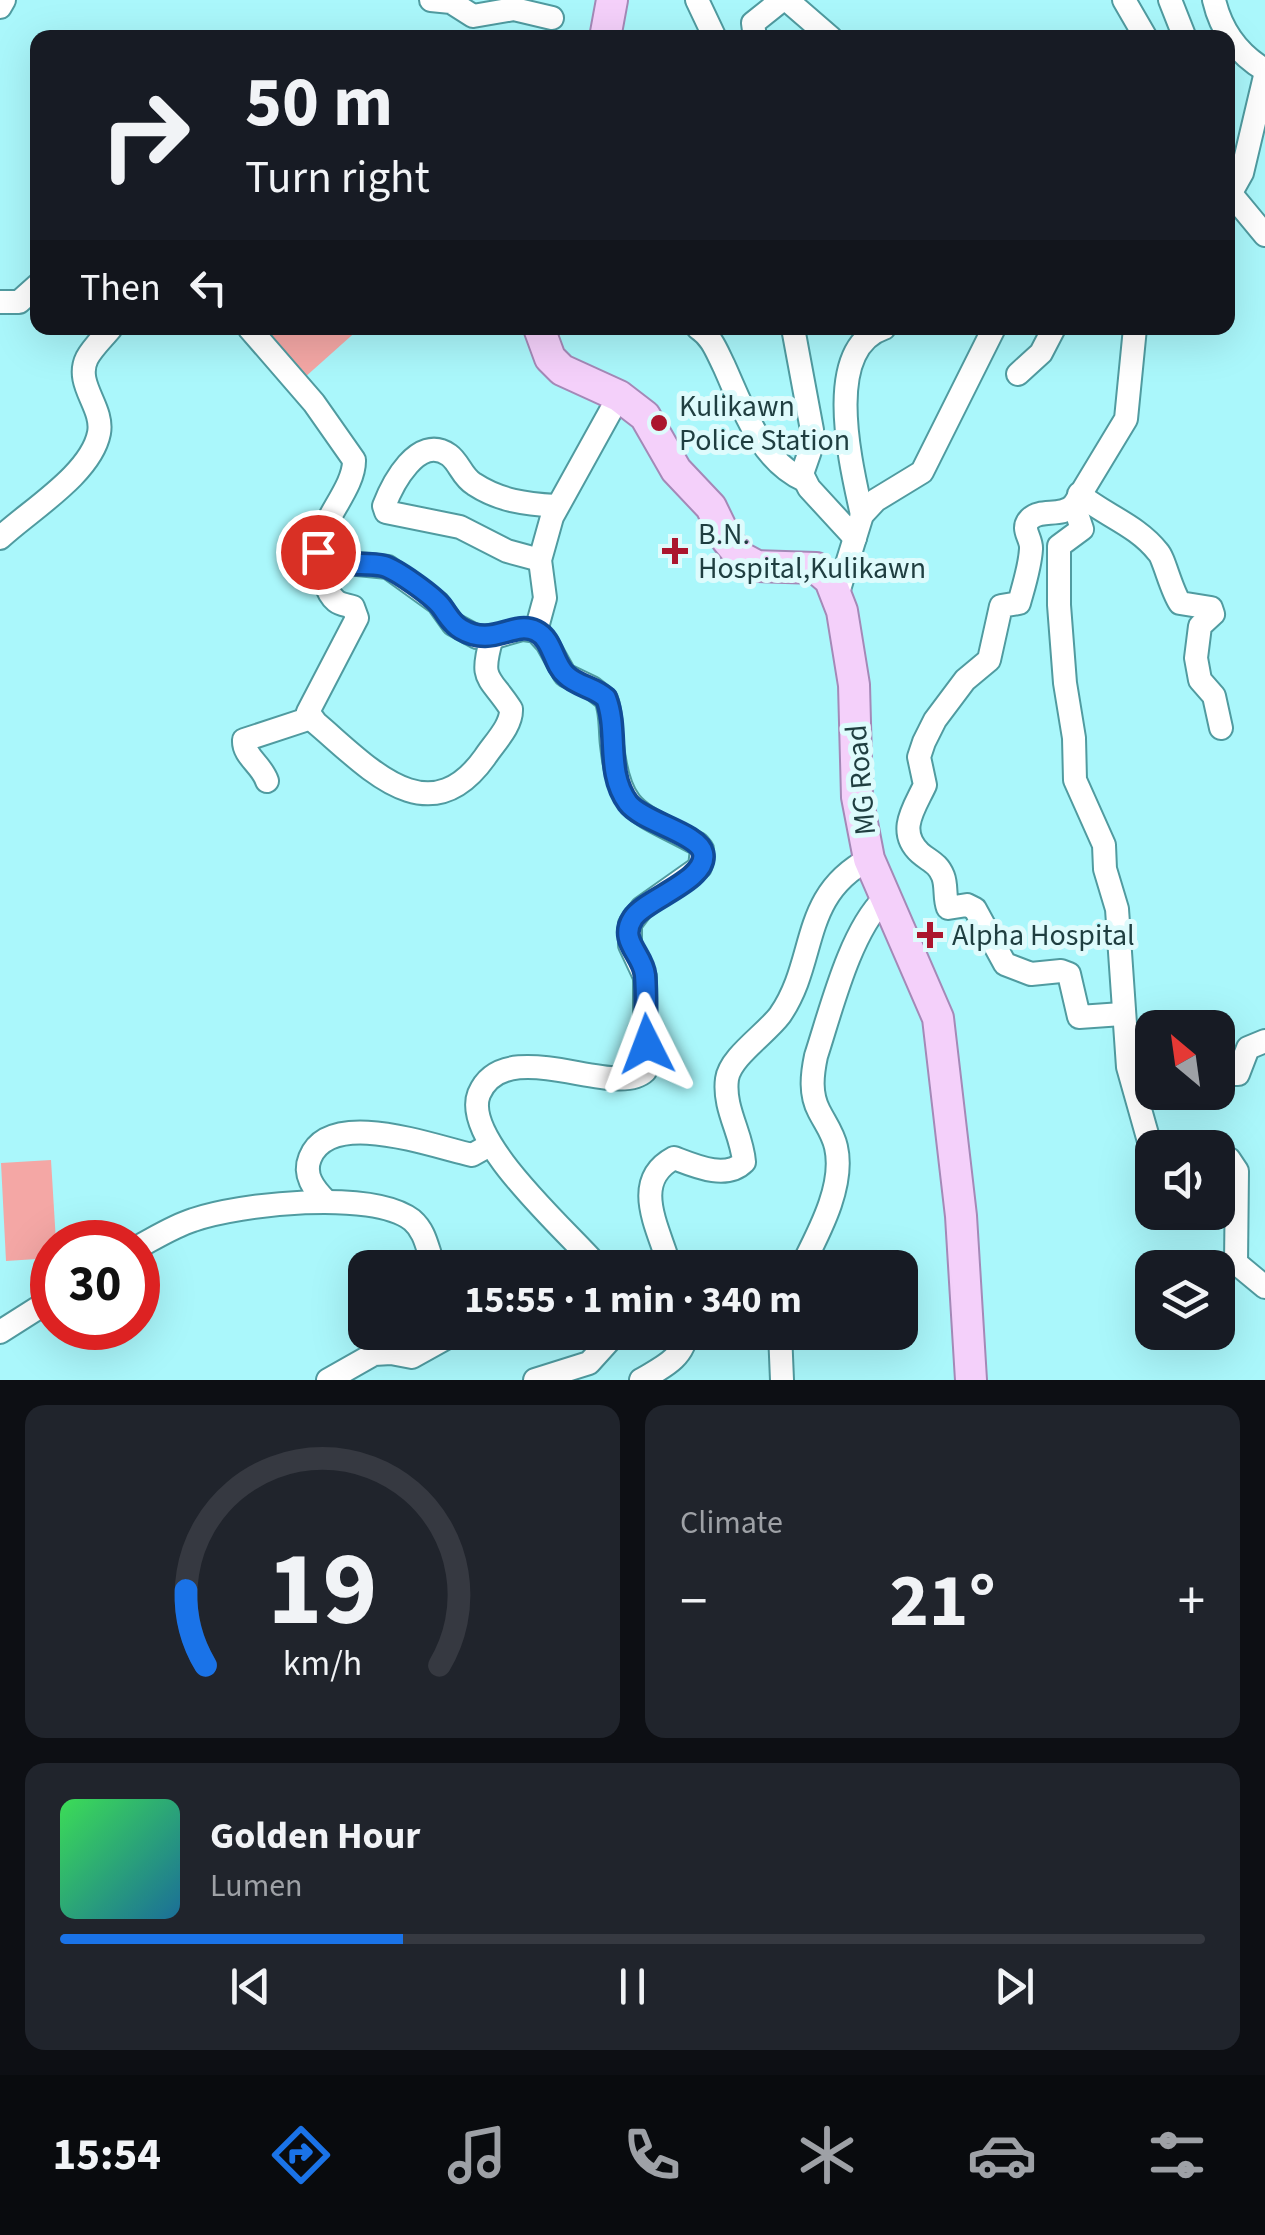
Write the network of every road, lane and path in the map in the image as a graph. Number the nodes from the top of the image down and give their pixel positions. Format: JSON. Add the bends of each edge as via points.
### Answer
{"nodes":[{"id":1,"x":4,"y":0,"type":"edge"},
{"id":2,"x":430,"y":0,"type":"edge"},
{"id":3,"x":612,"y":0,"type":"edge"},
{"id":4,"x":697,"y":0,"type":"edge"},
{"id":5,"x":785,"y":0,"type":"edge"},
{"id":6,"x":1124,"y":0,"type":"edge"},
{"id":7,"x":1170,"y":0,"type":"edge"},
{"id":8,"x":1214,"y":0,"type":"edge"},
{"id":9,"x":0,"y":6,"type":"edge"},
{"id":10,"x":552,"y":18,"type":"dead end"},
{"id":11,"x":607,"y":30,"type":"edge"},
{"id":12,"x":710,"y":30,"type":"edge"},
{"id":13,"x":753,"y":30,"type":"edge"},
{"id":14,"x":822,"y":30,"type":"edge"},
{"id":15,"x":1141,"y":30,"type":"edge"},
{"id":16,"x":1182,"y":30,"type":"edge"},
{"id":17,"x":1224,"y":30,"type":"edge"},
{"id":18,"x":1235,"y":48,"type":"edge"},
{"id":19,"x":1265,"y":73,"type":"edge"},
{"id":20,"x":1252,"y":136,"type":"junction"},
{"id":21,"x":1235,"y":155,"type":"edge"},
{"id":22,"x":1235,"y":185,"type":"edge"},
{"id":23,"x":1235,"y":202,"type":"edge"},
{"id":24,"x":1265,"y":235,"type":"edge"},
{"id":25,"x":30,"y":300,"type":"edge"},
{"id":26,"x":0,"y":302,"type":"edge"},
{"id":27,"x":105,"y":335,"type":"edge"},
{"id":28,"x":255,"y":335,"type":"edge"},
{"id":29,"x":542,"y":335,"type":"edge"},
{"id":30,"x":705,"y":335,"type":"edge"},
{"id":31,"x":794,"y":335,"type":"edge"},
{"id":32,"x":872,"y":335,"type":"edge"},
{"id":33,"x":990,"y":335,"type":"edge"},
{"id":34,"x":1050,"y":335,"type":"edge"},
{"id":35,"x":1135,"y":335,"type":"edge"},
{"id":36,"x":1018,"y":374,"type":"dead end"},
{"id":37,"x":619,"y":396,"type":"junction"},
{"id":38,"x":804,"y":480,"type":"junction"},
{"id":39,"x":1077,"y":500,"type":"junction"},
{"id":40,"x":556,"y":506,"type":"junction"},
{"id":41,"x":858,"y":527,"type":"junction"},
{"id":42,"x":0,"y":538,"type":"edge"},
{"id":43,"x":323,"y":559,"type":"junction"},
{"id":44,"x":540,"y":560,"type":"junction"},
{"id":45,"x":837,"y":596,"type":"junction"},
{"id":46,"x":536,"y":631,"type":"junction"},
{"id":47,"x":492,"y":636,"type":"junction"},
{"id":48,"x":311,"y":718,"type":"junction"},
{"id":49,"x":1221,"y":728,"type":"dead end"},
{"id":50,"x":268,"y":781,"type":"dead end"},
{"id":51,"x":868,"y":859,"type":"junction"},
{"id":52,"x":884,"y":899,"type":"junction"},
{"id":53,"x":1122,"y":1014,"type":"junction"},
{"id":54,"x":1265,"y":1042,"type":"edge"},
{"id":55,"x":1235,"y":1073,"type":"edge"},
{"id":56,"x":1146,"y":1130,"type":"edge"},
{"id":57,"x":490,"y":1145,"type":"junction"},
{"id":58,"x":1235,"y":1168,"type":"edge"},
{"id":59,"x":325,"y":1200,"type":"junction"},
{"id":60,"x":160,"y":1236,"type":"edge"},
{"id":61,"x":429,"y":1250,"type":"edge"},
{"id":62,"x":584,"y":1250,"type":"edge"},
{"id":63,"x":664,"y":1250,"type":"edge"},
{"id":64,"x":810,"y":1250,"type":"edge"},
{"id":65,"x":1265,"y":1287,"type":"edge"},
{"id":66,"x":30,"y":1313,"type":"edge"},
{"id":67,"x":0,"y":1332,"type":"edge"},
{"id":68,"x":425,"y":1350,"type":"edge"},
{"id":69,"x":601,"y":1350,"type":"edge"},
{"id":70,"x":682,"y":1350,"type":"edge"},
{"id":71,"x":781,"y":1350,"type":"edge"},
{"id":72,"x":328,"y":1380,"type":"edge"},
{"id":73,"x":535,"y":1380,"type":"edge"},
{"id":74,"x":641,"y":1380,"type":"edge"},
{"id":75,"x":782,"y":1380,"type":"edge"},
{"id":76,"x":971,"y":1380,"type":"edge"}],
"edges":[{"from":1,"to":9,"type":"street"},
{"from":2,"to":10,"type":"street","via":[[452,2],[473,16],[514,8]]},
{"from":3,"to":11,"type":"main road"},
{"from":4,"to":12,"type":"street"},
{"from":5,"to":13,"type":"street"},
{"from":5,"to":14,"type":"street"},
{"from":6,"to":15,"type":"street"},
{"from":7,"to":16,"type":"street"},
{"from":8,"to":17,"type":"street"},
{"from":18,"to":19,"type":"street"},
{"from":19,"to":20,"type":"street"},
{"from":20,"to":21,"type":"street"},
{"from":20,"to":22,"type":"street"},
{"from":23,"to":24,"type":"street"},
{"from":25,"to":26,"type":"street"},
{"from":27,"to":42,"type":"street","via":[[84,368],[100,425],[94,446],[68,483]]},
{"from":28,"to":43,"type":"street","via":[[354,460],[319,542]]},
{"from":29,"to":37,"type":"main road","via":[[562,370]]},
{"from":30,"to":38,"type":"street","via":[[764,446]]},
{"from":31,"to":38,"type":"street","via":[[812,430]]},
{"from":32,"to":41,"type":"street","via":[[849,369],[846,435]]},
{"from":33,"to":41,"type":"street","via":[[922,472],[876,500]]},
{"from":34,"to":36,"type":"street"},
{"from":35,"to":39,"type":"street","via":[[1126,419]]},
{"from":37,"to":40,"type":"street"},
{"from":37,"to":45,"type":"main road","via":[[645,416],[742,558],[757,566],[816,568]]},
{"from":38,"to":41,"type":"street"},
{"from":39,"to":49,"type":"street","via":[[1112,513],[1162,555],[1180,604],[1211,608],[1200,626],[1196,658]]},
{"from":39,"to":53,"type":"street","via":[[1082,529],[1059,546],[1064,665],[1075,780],[1102,834],[1116,909]]},
{"from":39,"to":53,"type":"street","via":[[1066,512],[1028,521],[1031,549],[1020,603],[1002,606],[990,658],[930,728],[920,754],[925,785],[908,828],[919,852],[942,874],[948,908],[976,909],[1005,964],[1031,974],[1069,974],[1079,1018]]},
{"from":40,"to":44,"type":"street"},
{"from":40,"to":44,"type":"street","via":[[488,492],[440,451],[408,462],[383,508],[460,527]]},
{"from":41,"to":45,"type":"street"},
{"from":43,"to":47,"type":"street","via":[[388,567],[438,603],[454,624]]},
{"from":43,"to":48,"type":"street","via":[[333,596],[353,607],[357,618],[310,707]]},
{"from":44,"to":46,"type":"street","via":[[545,598]]},
{"from":45,"to":51,"type":"main road","name":"MG Road","via":[[854,684],[857,797]]},
{"from":46,"to":47,"type":"street"},
{"from":46,"to":57,"type":"street","via":[[565,675],[606,698],[626,802],[698,844],[704,858],[630,924],[630,944],[645,977],[645,1071],[627,1080],[524,1068],[492,1078],[477,1102]]},
{"from":47,"to":48,"type":"street","via":[[486,672],[511,717],[458,786],[417,791],[391,784]]},
{"from":48,"to":50,"type":"street","via":[[244,740],[244,750]]},
{"from":51,"to":52,"type":"main road","name":"MG Road"},
{"from":51,"to":63,"type":"street","via":[[851,868],[821,904],[788,1002],[729,1070],[726,1092],[744,1162],[728,1171],[674,1158],[650,1182]]},
{"from":52,"to":64,"type":"street","via":[[857,939],[816,1056],[815,1102],[834,1140],[838,1168]]},
{"from":52,"to":76,"type":"main road","name":"MG Road","via":[[938,1018]]},
{"from":53,"to":56,"type":"street"},
{"from":54,"to":55,"type":"street","via":[[1248,1048]]},
{"from":57,"to":59,"type":"street","via":[[472,1155],[371,1132],[328,1138],[308,1167]]},
{"from":57,"to":62,"type":"street"},
{"from":58,"to":65,"type":"street","via":[[1236,1263]]},
{"from":59,"to":60,"type":"street","via":[[194,1220]]},
{"from":59,"to":61,"type":"street","via":[[408,1217]]},
{"from":66,"to":67,"type":"street"},
{"from":68,"to":72,"type":"street","via":[[412,1357],[374,1354]]},
{"from":69,"to":73,"type":"street","via":[[589,1363]]},
{"from":70,"to":74,"type":"street"},
{"from":71,"to":75,"type":"street"}]}
